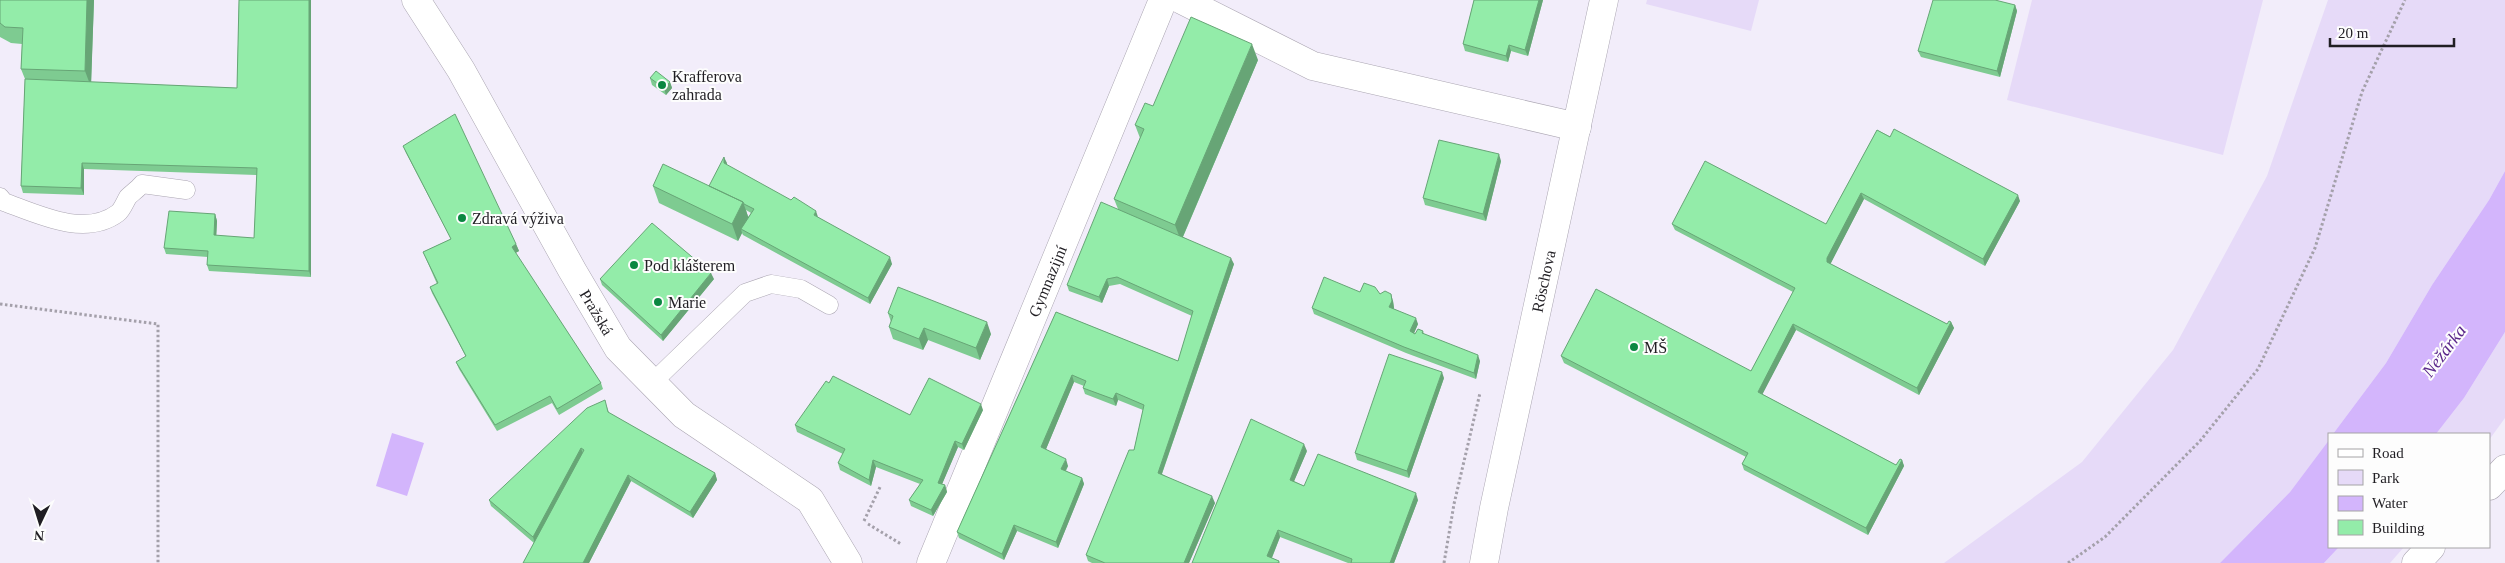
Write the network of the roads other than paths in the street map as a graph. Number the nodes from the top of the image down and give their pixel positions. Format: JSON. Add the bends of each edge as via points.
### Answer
{"nodes":[{"id":1,"x":416,"y":0,"type":"edge"},
{"id":2,"x":1163,"y":0,"type":"edge"},
{"id":3,"x":1182,"y":0,"type":"edge"},
{"id":4,"x":1604,"y":0,"type":"edge"},
{"id":5,"x":1577,"y":127,"type":"junction"},
{"id":6,"x":186,"y":190,"type":"dead end"},
{"id":7,"x":0,"y":197,"type":"edge"},
{"id":8,"x":829,"y":304,"type":"dead end"},
{"id":9,"x":652,"y":383,"type":"junction"},
{"id":10,"x":2505,"y":469,"type":"edge"},
{"id":11,"x":2490,"y":485,"type":"edge"},
{"id":12,"x":2430,"y":548,"type":"edge"},
{"id":13,"x":848,"y":563,"type":"edge"},
{"id":14,"x":932,"y":563,"type":"edge"},
{"id":15,"x":1484,"y":563,"type":"edge"},
{"id":16,"x":2416,"y":563,"type":"edge"}],
"edges":[{"from":1,"to":9,"type":"street","name":"Pražská","via":[[461,70],[618,348]]},
{"from":2,"to":14,"type":"street","name":"Gymnazijní"},
{"from":3,"to":5,"type":"street","via":[[1313,66]]},
{"from":4,"to":5,"type":"street","name":"Röschova"},
{"from":5,"to":15,"type":"street","name":"Röschova"},
{"from":6,"to":7,"type":"lane","via":[[142,184],[118,213],[96,223],[72,224],[4,202]]},
{"from":8,"to":9,"type":"lane","via":[[800,289],[771,284],[745,292]]},
{"from":9,"to":13,"type":"street","name":"Pražská","via":[[684,415],[810,500]]},
{"from":10,"to":11,"type":"street"},
{"from":12,"to":16,"type":"street"}]}
